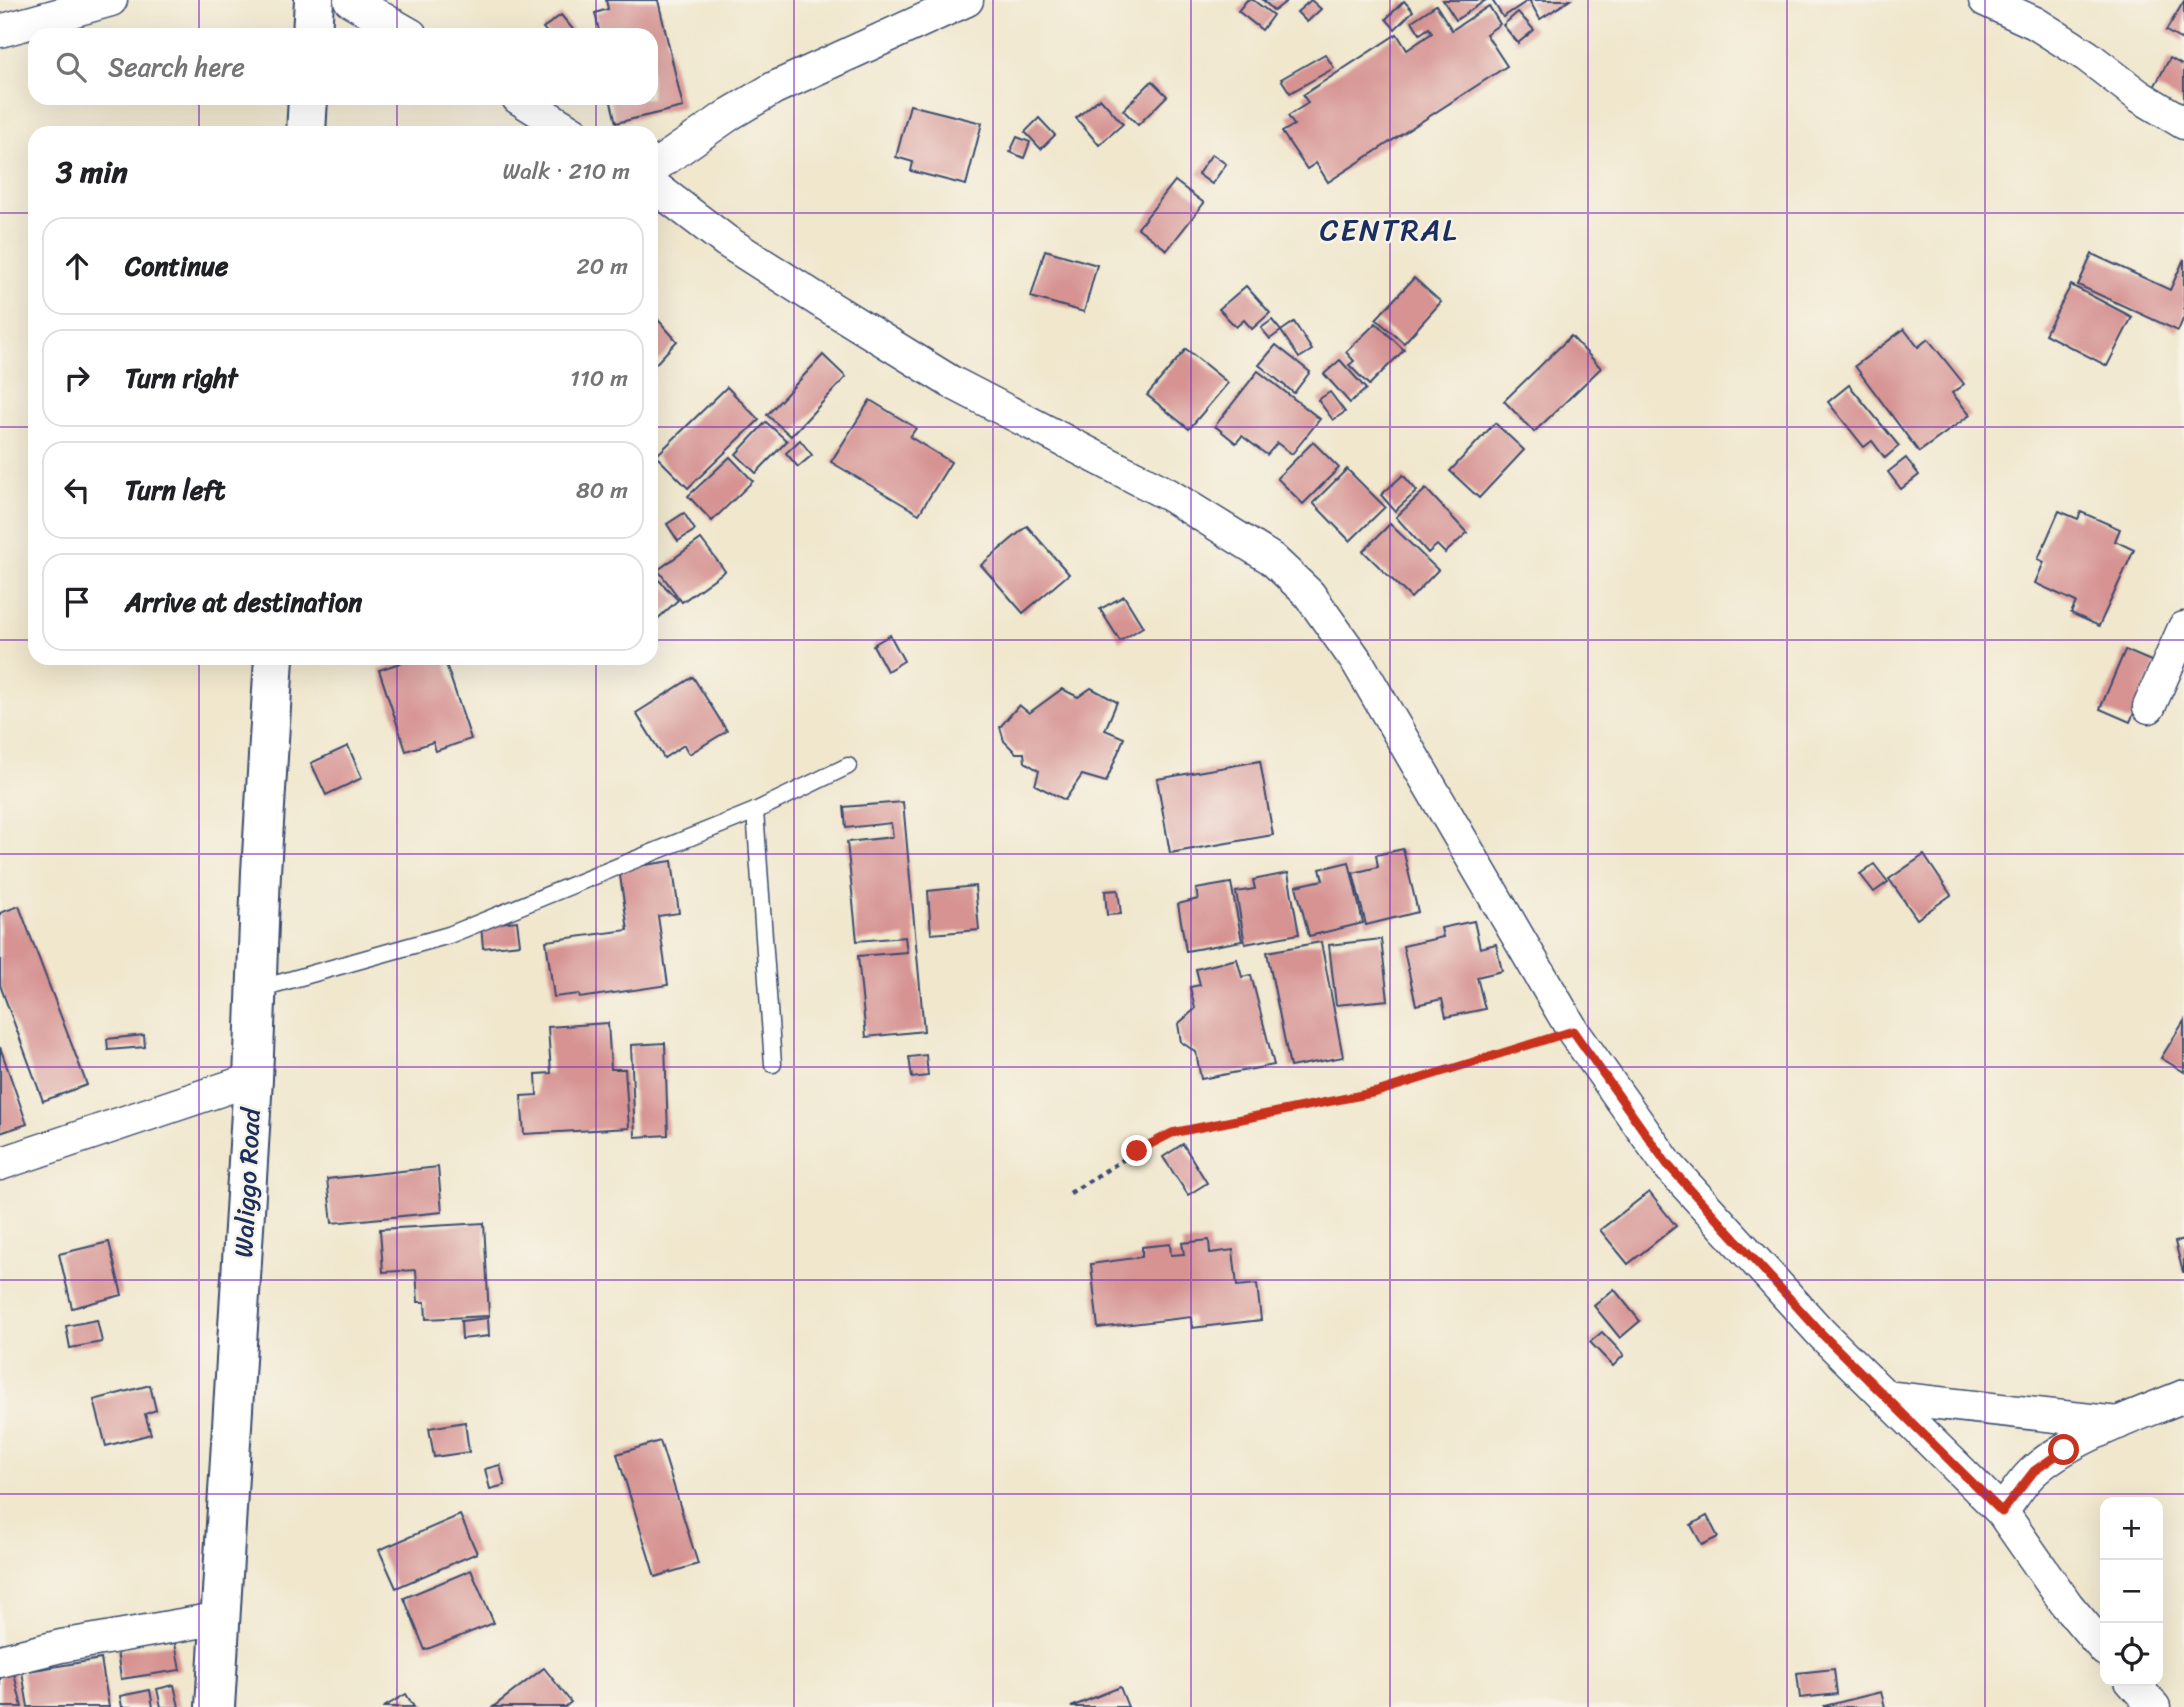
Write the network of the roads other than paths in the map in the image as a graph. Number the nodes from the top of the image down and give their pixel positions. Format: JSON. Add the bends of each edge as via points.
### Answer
{"nodes":[{"id":1,"x":111,"y":0,"type":"edge"},
{"id":2,"x":314,"y":0,"type":"edge"},
{"id":3,"x":350,"y":0,"type":"edge"},
{"id":4,"x":967,"y":0,"type":"edge"},
{"id":5,"x":1985,"y":0,"type":"edge"},
{"id":6,"x":312,"y":28,"type":"edge"},
{"id":7,"x":399,"y":28,"type":"edge"},
{"id":8,"x":0,"y":31,"type":"edge"},
{"id":9,"x":308,"y":105,"type":"edge"},
{"id":10,"x":529,"y":105,"type":"edge"},
{"id":11,"x":2184,"y":123,"type":"edge"},
{"id":12,"x":306,"y":126,"type":"edge"},
{"id":13,"x":563,"y":126,"type":"edge"},
{"id":14,"x":658,"y":164,"type":"edge"},
{"id":15,"x":658,"y":189,"type":"edge"},
{"id":16,"x":2184,"y":628,"type":"edge"},
{"id":17,"x":274,"y":665,"type":"edge"},
{"id":18,"x":2149,"y":707,"type":"dead end"},
{"id":19,"x":848,"y":766,"type":"dead end"},
{"id":20,"x":755,"y":811,"type":"junction"},
{"id":21,"x":258,"y":989,"type":"junction"},
{"id":22,"x":774,"y":1064,"type":"dead end"},
{"id":23,"x":253,"y":1079,"type":"junction"},
{"id":24,"x":0,"y":1164,"type":"edge"},
{"id":25,"x":2184,"y":1396,"type":"edge"},
{"id":26,"x":1885,"y":1397,"type":"junction"},
{"id":27,"x":2118,"y":1423,"type":"junction"},
{"id":28,"x":2002,"y":1512,"type":"junction"},
{"id":29,"x":221,"y":1618,"type":"junction"},
{"id":30,"x":2100,"y":1644,"type":"edge"},
{"id":31,"x":0,"y":1661,"type":"edge"},
{"id":32,"x":2135,"y":1686,"type":"edge"},
{"id":33,"x":215,"y":1707,"type":"edge"},
{"id":34,"x":2154,"y":1707,"type":"edge"}],
"edges":[{"from":1,"to":8,"type":"street"},
{"from":2,"to":6,"type":"street"},
{"from":3,"to":7,"type":"street"},
{"from":4,"to":14,"type":"street","via":[[774,88]]},
{"from":5,"to":11,"type":"street","via":[[2035,23]]},
{"from":9,"to":12,"type":"street"},
{"from":10,"to":13,"type":"street"},
{"from":15,"to":26,"type":"street","via":[[726,241],[951,382],[1169,495],[1272,559],[1309,594],[1358,663],[1573,1031],[1667,1164]]},
{"from":16,"to":18,"type":"street"},
{"from":17,"to":21,"type":"street","name":"Waliggo Road"},
{"from":19,"to":20,"type":"lane"},
{"from":20,"to":21,"type":"lane","via":[[449,935]]},
{"from":20,"to":22,"type":"lane"},
{"from":21,"to":23,"type":"street","name":"Waliggo Road"},
{"from":23,"to":24,"type":"street"},
{"from":23,"to":29,"type":"street","name":"Waliggo Road"},
{"from":25,"to":27,"type":"street"},
{"from":26,"to":27,"type":"street"},
{"from":26,"to":28,"type":"street"},
{"from":27,"to":28,"type":"street","via":[[2034,1471]]},
{"from":28,"to":30,"type":"street"},
{"from":29,"to":31,"type":"street"},
{"from":29,"to":33,"type":"street","name":"Waliggo Road"},
{"from":32,"to":34,"type":"street"}]}
